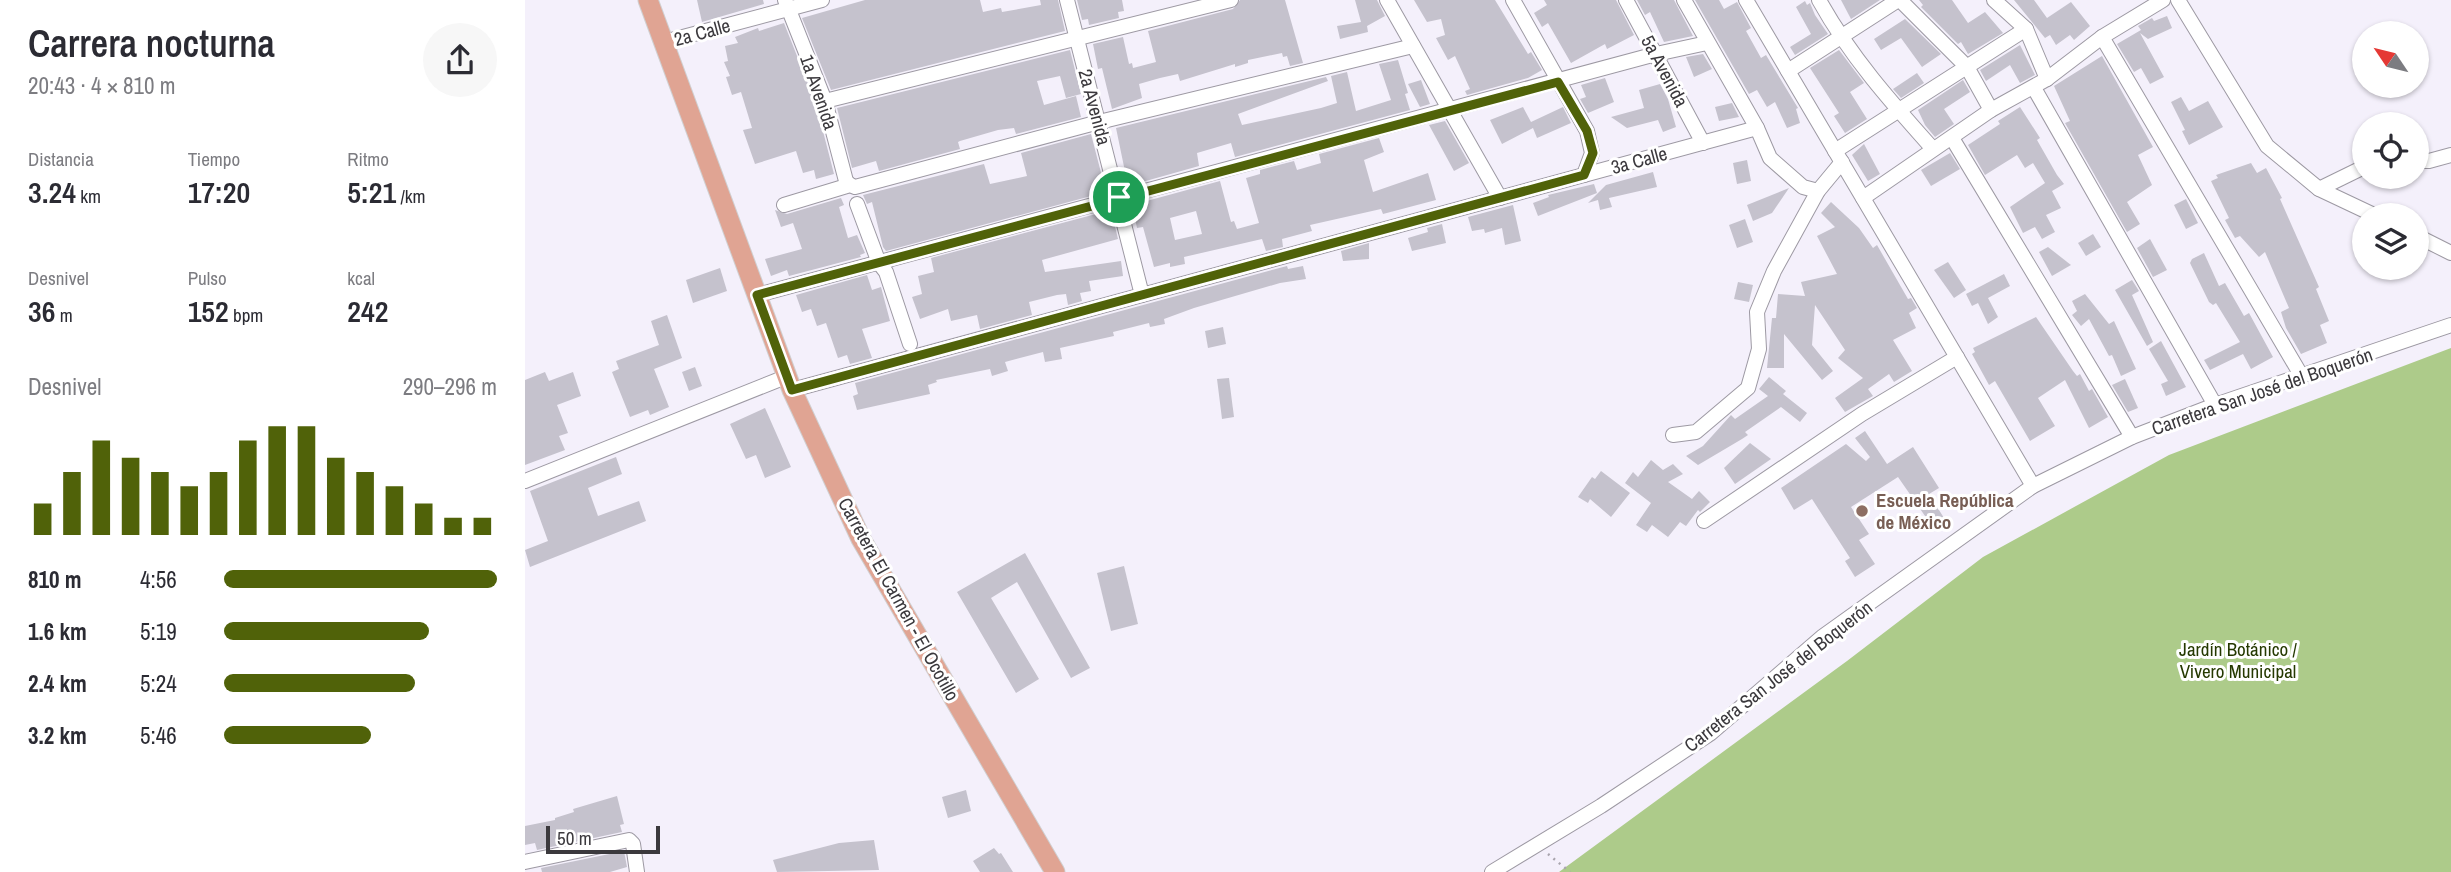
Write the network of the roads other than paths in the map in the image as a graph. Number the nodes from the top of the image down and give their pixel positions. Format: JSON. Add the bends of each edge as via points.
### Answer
{"nodes":[{"id":1,"x":648,"y":0,"type":"edge"},
{"id":2,"x":822,"y":0,"type":"edge"},
{"id":3,"x":1066,"y":0,"type":"edge"},
{"id":4,"x":1231,"y":0,"type":"edge"},
{"id":5,"x":1387,"y":0,"type":"edge"},
{"id":6,"x":1513,"y":0,"type":"edge"},
{"id":7,"x":1626,"y":0,"type":"edge"},
{"id":8,"x":1684,"y":0,"type":"edge"},
{"id":9,"x":1746,"y":0,"type":"edge"},
{"id":10,"x":1819,"y":0,"type":"edge"},
{"id":11,"x":1899,"y":0,"type":"edge"},
{"id":12,"x":1994,"y":0,"type":"edge"},
{"id":13,"x":2163,"y":0,"type":"edge"},
{"id":14,"x":2178,"y":0,"type":"edge"},
{"id":15,"x":787,"y":4,"type":"edge"},
{"id":16,"x":2026,"y":29,"type":"junction"},
{"id":17,"x":2102,"y":37,"type":"junction"},
{"id":18,"x":1840,"y":38,"type":"junction"},
{"id":19,"x":1077,"y":39,"type":"junction"},
{"id":20,"x":664,"y":42,"type":"junction"},
{"id":21,"x":1707,"y":43,"type":"junction"},
{"id":22,"x":1413,"y":46,"type":"junction"},
{"id":23,"x":1656,"y":54,"type":"junction"},
{"id":24,"x":1967,"y":67,"type":"junction"},
{"id":25,"x":1788,"y":71,"type":"junction"},
{"id":26,"x":2047,"y":79,"type":"junction"},
{"id":27,"x":1558,"y":82,"type":"junction"},
{"id":28,"x":2034,"y":88,"type":"junction"},
{"id":29,"x":825,"y":101,"type":"junction"},
{"id":30,"x":1899,"y":110,"type":"junction"},
{"id":31,"x":1991,"y":110,"type":"junction"},
{"id":32,"x":1450,"y":111,"type":"junction"},
{"id":33,"x":1099,"y":122,"type":"junction"},
{"id":34,"x":1757,"y":128,"type":"junction"},
{"id":35,"x":1952,"y":138,"type":"junction"},
{"id":36,"x":1703,"y":143,"type":"junction"},
{"id":37,"x":1933,"y":149,"type":"junction"},
{"id":38,"x":2451,"y":155,"type":"edge"},
{"id":39,"x":1839,"y":157,"type":"junction"},
{"id":40,"x":2429,"y":161,"type":"edge"},
{"id":41,"x":2352,"y":173,"type":"edge"},
{"id":42,"x":1584,"y":175,"type":"junction"},
{"id":43,"x":849,"y":185,"type":"junction"},
{"id":44,"x":2319,"y":188,"type":"junction"},
{"id":45,"x":1818,"y":191,"type":"junction"},
{"id":46,"x":1119,"y":197,"type":"junction"},
{"id":47,"x":1500,"y":198,"type":"junction"},
{"id":48,"x":1863,"y":198,"type":"junction"},
{"id":49,"x":857,"y":204,"type":"dead end"},
{"id":50,"x":2352,"y":204,"type":"edge"},
{"id":51,"x":784,"y":205,"type":"dead end"},
{"id":52,"x":2429,"y":242,"type":"edge"},
{"id":53,"x":2451,"y":253,"type":"edge"},
{"id":54,"x":879,"y":263,"type":"junction"},
{"id":55,"x":757,"y":295,"type":"junction"},
{"id":56,"x":1142,"y":295,"type":"junction"},
{"id":57,"x":2451,"y":325,"type":"edge"},
{"id":58,"x":910,"y":344,"type":"dead end"},
{"id":59,"x":1957,"y":357,"type":"junction"},
{"id":60,"x":2301,"y":375,"type":"junction"},
{"id":61,"x":790,"y":383,"type":"junction"},
{"id":62,"x":2215,"y":405,"type":"junction"},
{"id":63,"x":1673,"y":435,"type":"dead end"},
{"id":64,"x":2132,"y":436,"type":"junction"},
{"id":65,"x":525,"y":481,"type":"edge"},
{"id":66,"x":2033,"y":486,"type":"junction"},
{"id":67,"x":1704,"y":521,"type":"dead end"},
{"id":68,"x":525,"y":862,"type":"edge"},
{"id":69,"x":637,"y":872,"type":"edge"},
{"id":70,"x":1055,"y":872,"type":"edge"},
{"id":71,"x":1492,"y":872,"type":"edge"}],
"edges":[{"from":1,"to":20,"type":"main road","name":"Carretera El Carmen - El Ocotillo"},
{"from":2,"to":15,"type":"street","name":"2a Calle"},
{"from":3,"to":19,"type":"street","name":"2a Avenida"},
{"from":4,"to":19,"type":"street"},
{"from":5,"to":22,"type":"street"},
{"from":6,"to":27,"type":"street"},
{"from":7,"to":23,"type":"street","name":"5a Avenida"},
{"from":8,"to":21,"type":"street"},
{"from":9,"to":25,"type":"street"},
{"from":10,"to":18,"type":"street"},
{"from":11,"to":18,"type":"street"},
{"from":11,"to":24,"type":"street"},
{"from":12,"to":16,"type":"street"},
{"from":13,"to":17,"type":"street"},
{"from":14,"to":44,"type":"street","via":[[2267,146]]},
{"from":15,"to":20,"type":"street","name":"2a Calle"},
{"from":15,"to":29,"type":"street","name":"1a Avenida"},
{"from":16,"to":24,"type":"street"},
{"from":16,"to":26,"type":"street"},
{"from":17,"to":26,"type":"street"},
{"from":17,"to":60,"type":"street"},
{"from":18,"to":25,"type":"street"},
{"from":18,"to":30,"type":"street"},
{"from":19,"to":29,"type":"street"},
{"from":19,"to":33,"type":"street","name":"2a Avenida"},
{"from":20,"to":55,"type":"main road","name":"Carretera El Carmen - El Ocotillo"},
{"from":21,"to":23,"type":"street"},
{"from":21,"to":34,"type":"street"},
{"from":22,"to":32,"type":"street"},
{"from":22,"to":33,"type":"street"},
{"from":23,"to":27,"type":"street"},
{"from":23,"to":36,"type":"street","name":"5a Avenida"},
{"from":24,"to":30,"type":"street"},
{"from":24,"to":31,"type":"street"},
{"from":25,"to":39,"type":"street"},
{"from":26,"to":28,"type":"street"},
{"from":27,"to":32,"type":"street"},
{"from":27,"to":42,"type":"street","via":[[1587,131],[1593,153]]},
{"from":28,"to":31,"type":"street"},
{"from":28,"to":62,"type":"street"},
{"from":29,"to":43,"type":"street","name":"1a Avenida"},
{"from":30,"to":37,"type":"street"},
{"from":30,"to":39,"type":"street"},
{"from":31,"to":35,"type":"street"},
{"from":32,"to":46,"type":"street"},
{"from":32,"to":47,"type":"street"},
{"from":33,"to":43,"type":"street"},
{"from":33,"to":46,"type":"street","name":"2a Avenida"},
{"from":34,"to":36,"type":"street","name":"3a Calle"},
{"from":34,"to":45,"type":"street","via":[[1770,158],[1803,187]]},
{"from":35,"to":37,"type":"street"},
{"from":35,"to":64,"type":"street"},
{"from":36,"to":42,"type":"street","name":"3a Calle"},
{"from":37,"to":48,"type":"street"},
{"from":38,"to":40,"type":"street"},
{"from":39,"to":45,"type":"street"},
{"from":39,"to":48,"type":"street"},
{"from":41,"to":44,"type":"street"},
{"from":42,"to":47,"type":"street","name":"3a Calle"},
{"from":43,"to":51,"type":"street"},
{"from":44,"to":50,"type":"street"},
{"from":45,"to":63,"type":"street","via":[[1757,312],[1759,349],[1748,388],[1696,432]]},
{"from":46,"to":54,"type":"street"},
{"from":46,"to":56,"type":"street","name":"2a Avenida"},
{"from":47,"to":56,"type":"street","name":"3a Calle"},
{"from":48,"to":59,"type":"street"},
{"from":49,"to":54,"type":"street"},
{"from":52,"to":53,"type":"street"},
{"from":54,"to":55,"type":"street"},
{"from":54,"to":58,"type":"street"},
{"from":55,"to":61,"type":"main road","name":"Carretera El Carmen - El Ocotillo"},
{"from":56,"to":61,"type":"street","name":"3a Calle"},
{"from":57,"to":60,"type":"street","name":"Carretera San José del Boquerón"},
{"from":59,"to":66,"type":"street"},
{"from":59,"to":67,"type":"street","via":[[1862,414]]},
{"from":60,"to":62,"type":"street","name":"Carretera San José del Boquerón"},
{"from":61,"to":65,"type":"street","name":"3a Calle"},
{"from":61,"to":70,"type":"main road","name":"Carretera El Carmen - El Ocotillo","via":[[861,539]]},
{"from":62,"to":64,"type":"street","name":"Carretera San José del Boquerón"},
{"from":64,"to":66,"type":"street","name":"Carretera San José del Boquerón"},
{"from":66,"to":71,"type":"street","name":"Carretera San José del Boquerón","via":[[1822,637],[1711,733]]},
{"from":68,"to":69,"type":"street","via":[[629,840]]}]}
